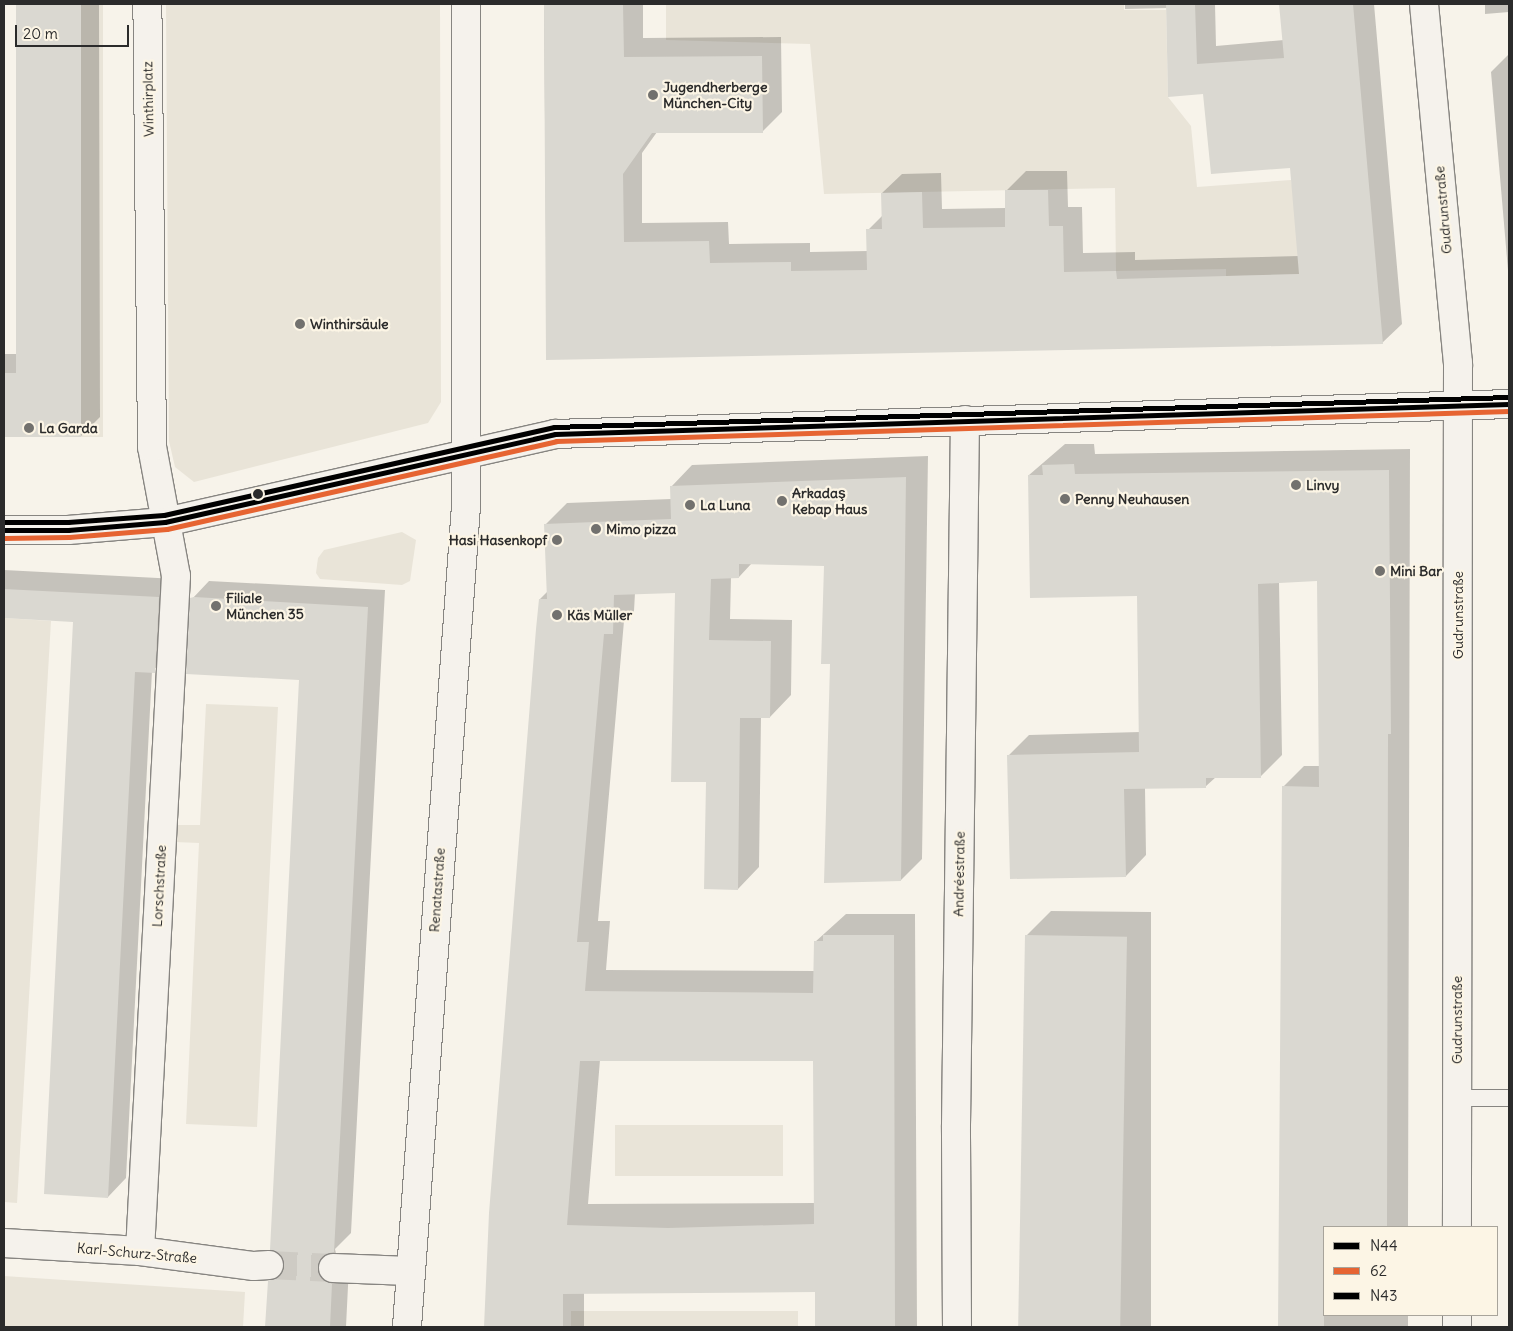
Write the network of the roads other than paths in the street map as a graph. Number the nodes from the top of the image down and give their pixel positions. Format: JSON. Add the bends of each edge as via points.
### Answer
{"nodes":[{"id":1,"x":147,"y":4,"type":"edge"},
{"id":2,"x":466,"y":4,"type":"edge"},
{"id":3,"x":1424,"y":4,"type":"edge"},
{"id":4,"x":1509,"y":404,"type":"edge"},
{"id":5,"x":1458,"y":407,"type":"junction"},
{"id":6,"x":965,"y":420,"type":"junction"},
{"id":7,"x":465,"y":452,"type":"junction"},
{"id":8,"x":165,"y":522,"type":"junction"},
{"id":9,"x":4,"y":530,"type":"edge"},
{"id":10,"x":1456,"y":1098,"type":"junction"},
{"id":11,"x":1509,"y":1098,"type":"edge"},
{"id":12,"x":1457,"y":1226,"type":"edge"},
{"id":13,"x":4,"y":1243,"type":"edge"},
{"id":14,"x":140,"y":1251,"type":"junction"},
{"id":15,"x":269,"y":1265,"type":"tunnel mouth"},
{"id":16,"x":333,"y":1268,"type":"tunnel mouth"},
{"id":17,"x":409,"y":1271,"type":"junction"},
{"id":18,"x":407,"y":1327,"type":"edge"},
{"id":19,"x":957,"y":1327,"type":"edge"}],
"edges":[{"from":1,"to":8,"type":"street","name":"Winthirplatz","via":[[152,447]]},
{"from":2,"to":7,"type":"street"},
{"from":3,"to":5,"type":"street","name":"Gudrunstraße","via":[[1458,363]]},
{"from":4,"to":5,"type":"street"},
{"from":5,"to":6,"type":"street"},
{"from":5,"to":10,"type":"street","name":"Gudrunstraße"},
{"from":6,"to":7,"type":"street","via":[[555,434]]},
{"from":6,"to":19,"type":"street","name":"Andréestraße","via":[[956,1125]]},
{"from":7,"to":8,"type":"street"},
{"from":7,"to":17,"type":"street","name":"Renatastraße","via":[[466,506]]},
{"from":8,"to":9,"type":"street","via":[[68,530]]},
{"from":8,"to":14,"type":"street","name":"Lorschstraße","via":[[176,576]]},
{"from":10,"to":11,"type":"lane"},
{"from":10,"to":12,"type":"street","name":"Gudrunstraße"},
{"from":13,"to":14,"type":"street","name":"Karl-Schurz-Straße"},
{"from":14,"to":15,"type":"street","name":"Karl-Schurz-Straße","via":[[254,1266]]},
{"from":16,"to":17,"type":"street"},
{"from":17,"to":18,"type":"street","name":"Renatastraße"}]}
